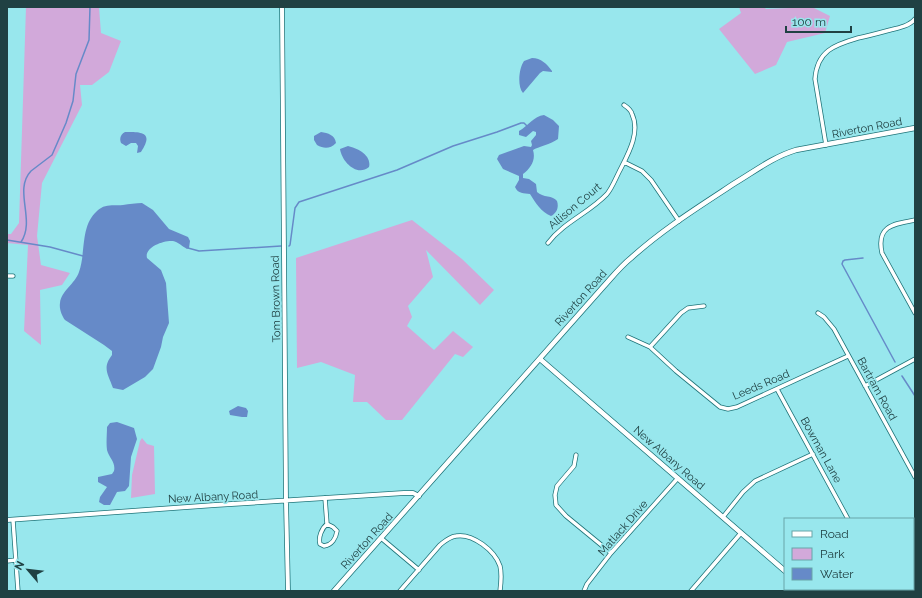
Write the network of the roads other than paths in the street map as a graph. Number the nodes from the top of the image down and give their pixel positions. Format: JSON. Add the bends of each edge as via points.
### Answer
{"nodes":[{"id":1,"x":282,"y":7,"type":"edge"},
{"id":2,"x":915,"y":18,"type":"edge"},
{"id":3,"x":624,"y":105,"type":"dead end"},
{"id":4,"x":915,"y":128,"type":"edge"},
{"id":5,"x":826,"y":145,"type":"junction"},
{"id":6,"x":624,"y":162,"type":"junction"},
{"id":7,"x":915,"y":220,"type":"edge"},
{"id":8,"x":679,"y":221,"type":"junction"},
{"id":9,"x":548,"y":243,"type":"dead end"},
{"id":10,"x":7,"y":276,"type":"edge"},
{"id":11,"x":13,"y":276,"type":"dead end"},
{"id":12,"x":704,"y":306,"type":"dead end"},
{"id":13,"x":818,"y":313,"type":"dead end"},
{"id":14,"x":915,"y":313,"type":"edge"},
{"id":15,"x":628,"y":337,"type":"dead end"},
{"id":16,"x":650,"y":347,"type":"junction"},
{"id":17,"x":848,"y":356,"type":"junction"},
{"id":18,"x":540,"y":359,"type":"junction"},
{"id":19,"x":915,"y":359,"type":"edge"},
{"id":20,"x":865,"y":386,"type":"junction"},
{"id":21,"x":777,"y":389,"type":"junction"},
{"id":22,"x":813,"y":454,"type":"junction"},
{"id":23,"x":576,"y":455,"type":"dead end"},
{"id":24,"x":915,"y":477,"type":"edge"},
{"id":25,"x":678,"y":478,"type":"junction"},
{"id":26,"x":419,"y":496,"type":"junction"},
{"id":27,"x":326,"y":498,"type":"junction"},
{"id":28,"x":286,"y":501,"type":"junction"},
{"id":29,"x":723,"y":517,"type":"junction"},
{"id":30,"x":847,"y":518,"type":"edge"},
{"id":31,"x":7,"y":520,"type":"edge"},
{"id":32,"x":13,"y":520,"type":"junction"},
{"id":33,"x":327,"y":524,"type":"junction"},
{"id":34,"x":741,"y":533,"type":"junction"},
{"id":35,"x":381,"y":538,"type":"junction"},
{"id":36,"x":611,"y":554,"type":"junction"},
{"id":37,"x":16,"y":560,"type":"junction"},
{"id":38,"x":7,"y":561,"type":"edge"},
{"id":39,"x":419,"y":570,"type":"junction"},
{"id":40,"x":784,"y":571,"type":"edge"},
{"id":41,"x":18,"y":591,"type":"edge"},
{"id":42,"x":288,"y":591,"type":"edge"},
{"id":43,"x":334,"y":591,"type":"edge"},
{"id":44,"x":400,"y":591,"type":"edge"},
{"id":45,"x":500,"y":591,"type":"edge"},
{"id":46,"x":584,"y":591,"type":"edge"},
{"id":47,"x":692,"y":591,"type":"edge"}],
"edges":[{"from":1,"to":28,"type":"street","name":"Tom Brown Road"},
{"from":2,"to":5,"type":"street","via":[[909,24],[898,28],[839,43],[828,50],[820,60],[815,79]]},
{"from":3,"to":6,"type":"street","name":"Allison Court","via":[[632,113],[634,124],[634,138]]},
{"from":4,"to":5,"type":"main road","name":"Riverton Road"},
{"from":5,"to":8,"type":"main road","name":"Riverton Road","via":[[796,150],[774,158]]},
{"from":6,"to":8,"type":"street","via":[[651,180]]},
{"from":6,"to":9,"type":"street","name":"Allison Court","via":[[608,193],[555,233]]},
{"from":7,"to":14,"type":"street","via":[[889,226],[882,234],[880,244],[882,253]]},
{"from":8,"to":18,"type":"main road","name":"Riverton Road","via":[[622,266]]},
{"from":10,"to":11,"type":"street"},
{"from":12,"to":16,"type":"street","via":[[688,308],[681,313]]},
{"from":13,"to":17,"type":"street","name":"Bartram Road","via":[[831,325]]},
{"from":15,"to":16,"type":"street","name":"Leeds Road"},
{"from":16,"to":21,"type":"street","name":"Leeds Road","via":[[720,407],[738,406]]},
{"from":17,"to":20,"type":"street","name":"Bartram Road"},
{"from":17,"to":21,"type":"street","name":"Leeds Road"},
{"from":18,"to":25,"type":"main road","name":"New Albany Road"},
{"from":18,"to":26,"type":"main road","name":"Riverton Road"},
{"from":19,"to":20,"type":"street"},
{"from":20,"to":24,"type":"street","name":"Bartram Road"},
{"from":21,"to":22,"type":"street","name":"Bowman Lane"},
{"from":22,"to":29,"type":"street","via":[[755,481]]},
{"from":22,"to":30,"type":"street","name":"Bowman Lane"},
{"from":23,"to":36,"type":"street","via":[[574,466],[557,486],[556,505]]},
{"from":25,"to":29,"type":"main road","name":"New Albany Road"},
{"from":25,"to":36,"type":"street","name":"Matlack Drive"},
{"from":26,"to":27,"type":"street","name":"New Albany Road","via":[[404,493]]},
{"from":26,"to":35,"type":"main road","name":"Riverton Road"},
{"from":27,"to":28,"type":"street","name":"New Albany Road"},
{"from":27,"to":33,"type":"street"},
{"from":28,"to":32,"type":"street","name":"New Albany Road"},
{"from":28,"to":42,"type":"street","name":"Tom Brown Road"},
{"from":29,"to":34,"type":"main road","name":"New Albany Road"},
{"from":31,"to":32,"type":"street","name":"New Albany Road"},
{"from":32,"to":37,"type":"street"},
{"from":33,"to":33,"type":"street","via":[[337,531],[337,535],[331,543],[324,546],[319,540]]},
{"from":34,"to":40,"type":"main road","name":"New Albany Road"},
{"from":34,"to":47,"type":"street"},
{"from":35,"to":39,"type":"street"},
{"from":35,"to":43,"type":"main road","name":"Riverton Road"},
{"from":36,"to":46,"type":"street","name":"Matlack Drive"},
{"from":37,"to":38,"type":"street"},
{"from":37,"to":41,"type":"street"},
{"from":39,"to":44,"type":"street"},
{"from":39,"to":45,"type":"street","via":[[447,539],[456,536],[470,538],[496,558],[501,573]]}]}
